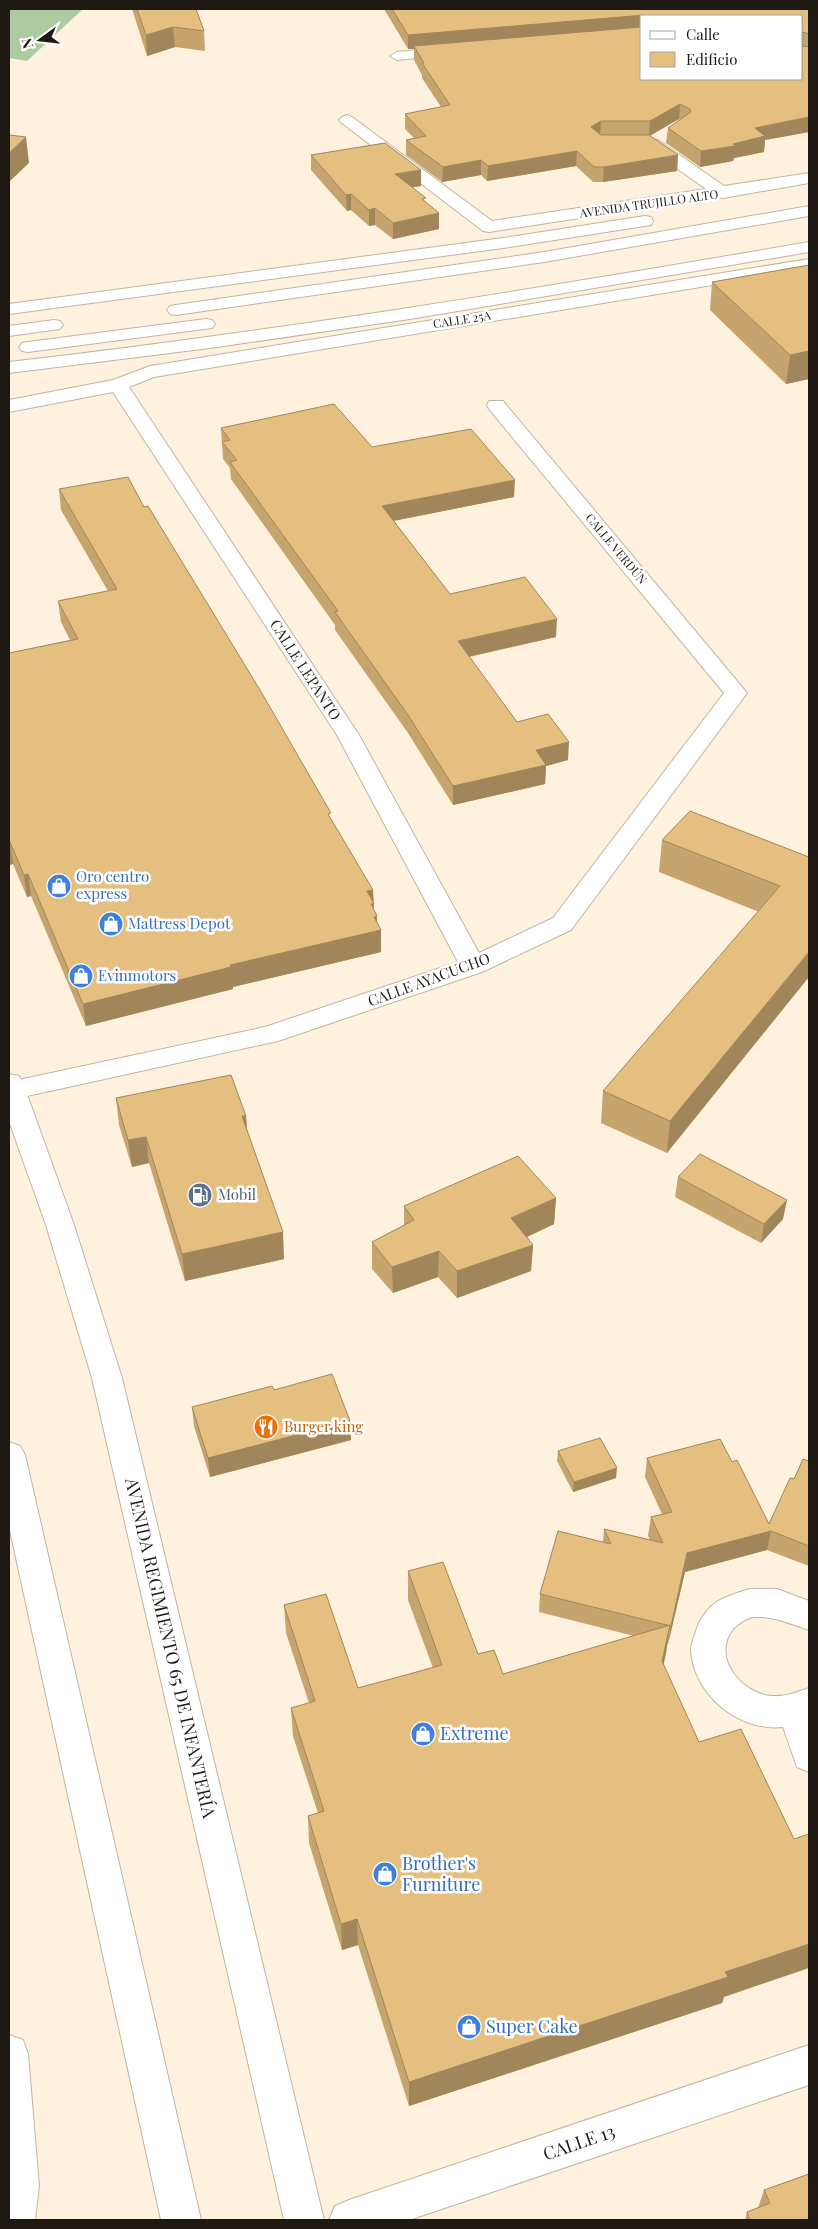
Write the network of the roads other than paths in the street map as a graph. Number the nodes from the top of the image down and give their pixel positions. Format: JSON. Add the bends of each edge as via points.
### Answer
{"nodes":[{"id":1,"x":465,"y":50,"type":"edge"},
{"id":2,"x":396,"y":56,"type":"dead end"},
{"id":3,"x":346,"y":120,"type":"dead end"},
{"id":4,"x":666,"y":134,"type":"dead end"},
{"id":5,"x":634,"y":143,"type":"edge"},
{"id":6,"x":652,"y":143,"type":"junction"},
{"id":7,"x":809,"y":178,"type":"edge"},
{"id":8,"x":809,"y":193,"type":"edge"},
{"id":9,"x":724,"y":203,"type":"junction"},
{"id":10,"x":758,"y":203,"type":"dead end"},
{"id":11,"x":809,"y":212,"type":"edge"},
{"id":12,"x":661,"y":218,"type":"dead end"},
{"id":13,"x":731,"y":242,"type":"dead end"},
{"id":14,"x":809,"y":247,"type":"edge"},
{"id":15,"x":809,"y":264,"type":"edge"},
{"id":16,"x":509,"y":279,"type":"dead end"},
{"id":17,"x":9,"y":309,"type":"edge"},
{"id":18,"x":164,"y":312,"type":"dead end"},
{"id":19,"x":218,"y":322,"type":"dead end"},
{"id":20,"x":67,"y":324,"type":"dead end"},
{"id":21,"x":9,"y":331,"type":"edge"},
{"id":22,"x":9,"y":349,"type":"edge"},
{"id":23,"x":115,"y":356,"type":"junction"},
{"id":24,"x":9,"y":368,"type":"edge"},
{"id":25,"x":9,"y":376,"type":"edge"},
{"id":26,"x":118,"y":385,"type":"junction"},
{"id":27,"x":496,"y":405,"type":"dead end"},
{"id":28,"x":9,"y":406,"type":"edge"},
{"id":29,"x":736,"y":693,"type":"joint"},
{"id":30,"x":473,"y":966,"type":"junction"},
{"id":31,"x":10,"y":1087,"type":"edge"},
{"id":32,"x":9,"y":1455,"type":"edge"},
{"id":33,"x":809,"y":1616,"type":"edge"},
{"id":34,"x":803,"y":1706,"type":"edge"},
{"id":35,"x":809,"y":1756,"type":"edge"},
{"id":36,"x":9,"y":2054,"type":"edge"},
{"id":37,"x":809,"y":2065,"type":"edge"},
{"id":38,"x":15,"y":2220,"type":"edge"},
{"id":39,"x":181,"y":2220,"type":"edge"},
{"id":40,"x":304,"y":2220,"type":"edge"},
{"id":41,"x":349,"y":2220,"type":"edge"}],
"edges":[{"from":1,"to":2,"type":"main road"},
{"from":3,"to":9,"type":"main road","name":"AVENIDA TRUJILLO ALTO","via":[[488,228]]},
{"from":4,"to":6,"type":"main road"},
{"from":5,"to":6,"type":"main road"},
{"from":6,"to":9,"type":"main road"},
{"from":7,"to":9,"type":"main road","name":"AVENIDA TRUJILLO ALTO"},
{"from":8,"to":10,"type":"main road"},
{"from":11,"to":18,"type":"main road","via":[[544,257]]},
{"from":12,"to":17,"type":"main road","via":[[484,246]]},
{"from":13,"to":16,"type":"main road"},
{"from":14,"to":23,"type":"main road","via":[[384,317]]},
{"from":15,"to":26,"type":"main road","name":"CALLE 25A","via":[[159,370]]},
{"from":19,"to":22,"type":"main road"},
{"from":20,"to":21,"type":"main road"},
{"from":23,"to":24,"type":"main road"},
{"from":23,"to":25,"type":"main road"},
{"from":26,"to":28,"type":"main road","name":"CALLE 25A"},
{"from":26,"to":30,"type":"main road","name":"CALLE LEPANTO","via":[[348,735]]},
{"from":27,"to":29,"type":"main road","name":"CALLE VERDÚN"},
{"from":29,"to":30,"type":"main road","name":"CALLE AYACUCHO","via":[[562,924]]},
{"from":30,"to":31,"type":"main road","name":"CALLE AYACUCHO","via":[[269,1036]]},
{"from":31,"to":40,"type":"main road","name":"AVENIDA REGIMIENTO 65 DE INFANTERÍA","via":[[60,1225],[106,1378]]},
{"from":32,"to":39,"type":"main road"},
{"from":33,"to":34,"type":"main road","via":[[791,1605],[750,1601],[732,1608],[718,1620],[710,1635],[707,1652],[711,1670],[722,1687],[738,1701],[758,1710],[780,1712]]},
{"from":34,"to":35,"type":"main road"},
{"from":36,"to":38,"type":"main road","via":[[19,2186]]},
{"from":37,"to":41,"type":"main road","name":"CALLE 13"}]}
